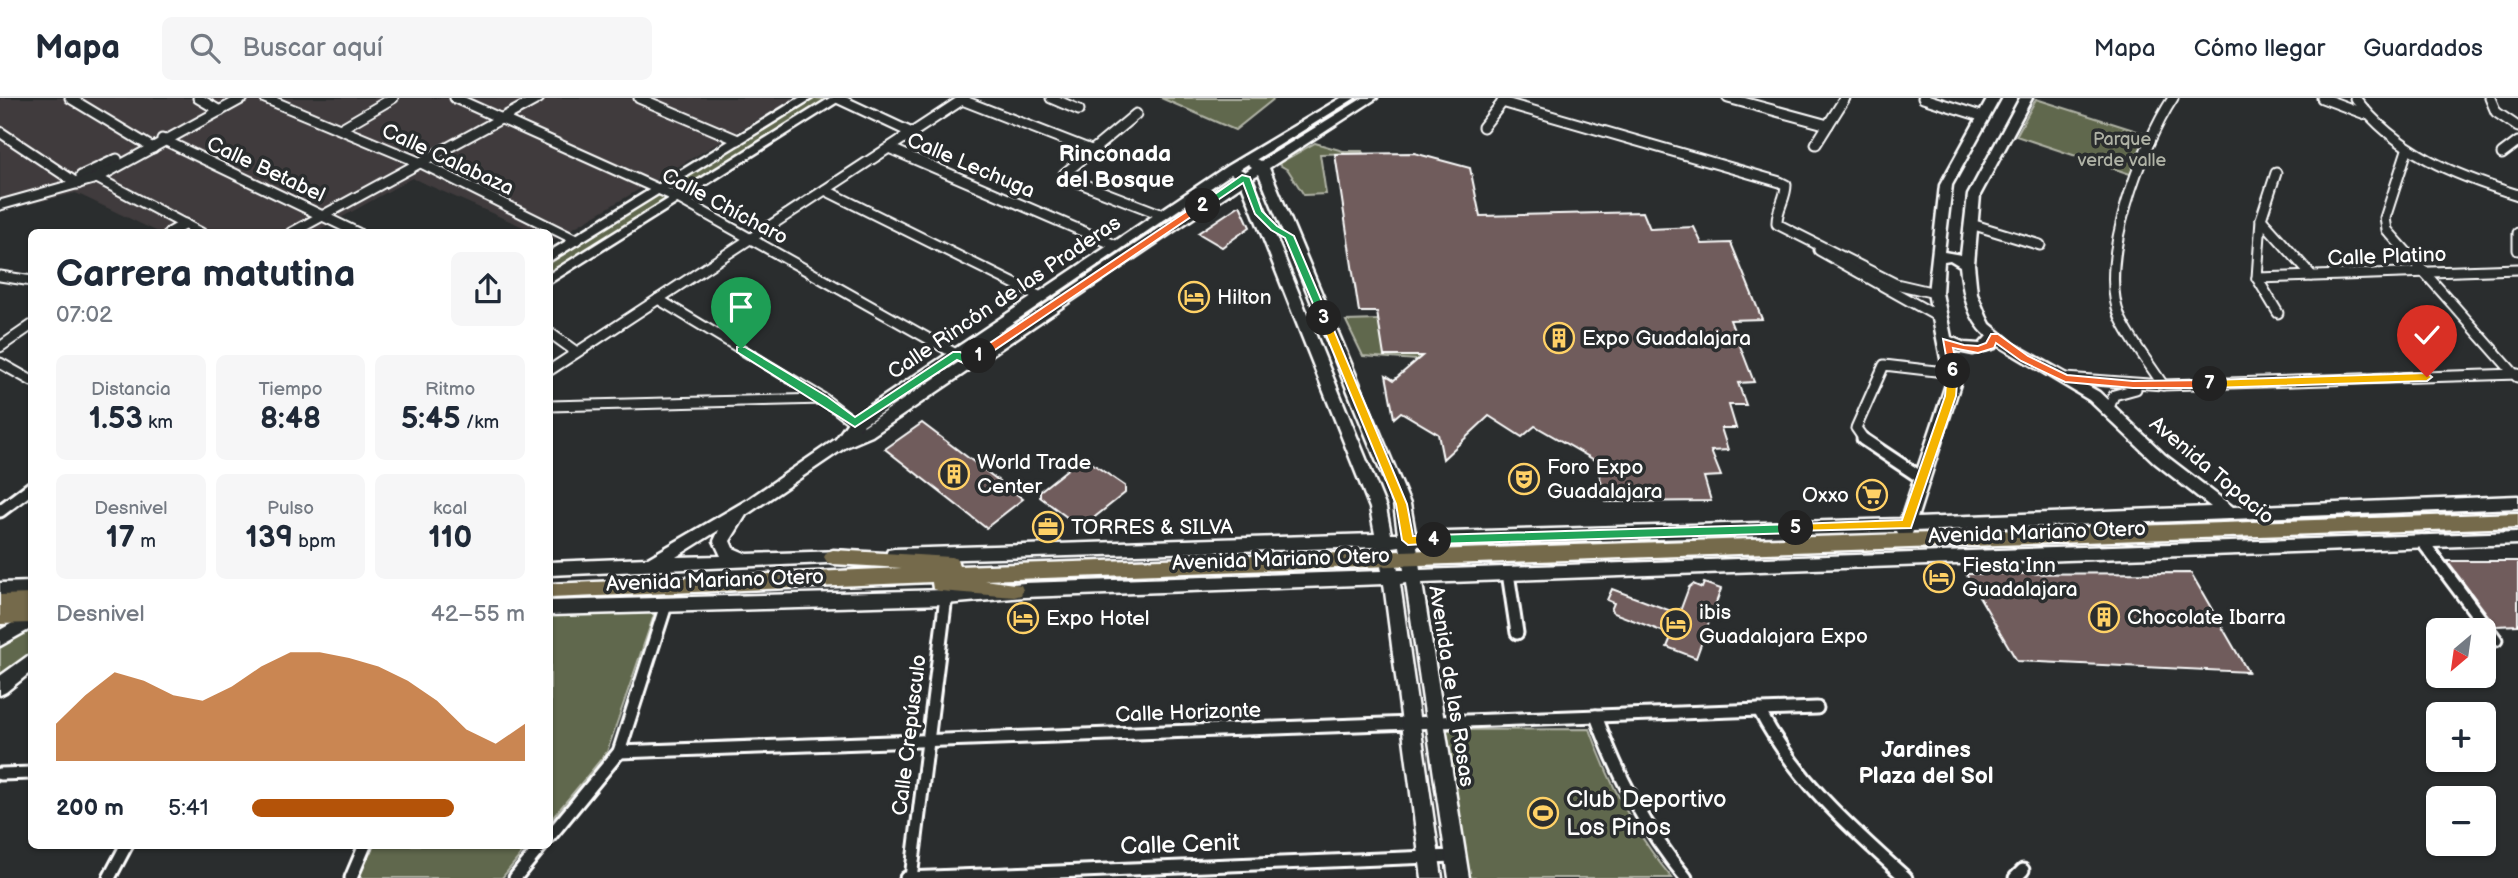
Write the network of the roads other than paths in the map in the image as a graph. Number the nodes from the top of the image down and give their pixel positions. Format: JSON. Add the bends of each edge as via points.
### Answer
{"nodes":[{"id":1,"x":70,"y":98,"type":"edge"},
{"id":2,"x":198,"y":98,"type":"edge"},
{"id":3,"x":230,"y":98,"type":"edge"},
{"id":4,"x":243,"y":98,"type":"edge"},
{"id":5,"x":265,"y":98,"type":"edge"},
{"id":6,"x":393,"y":98,"type":"edge"},
{"id":7,"x":455,"y":98,"type":"edge"},
{"id":8,"x":539,"y":98,"type":"edge"},
{"id":9,"x":639,"y":98,"type":"edge"},
{"id":10,"x":807,"y":98,"type":"edge"},
{"id":11,"x":837,"y":98,"type":"edge"},
{"id":12,"x":1051,"y":98,"type":"edge"},
{"id":13,"x":1349,"y":98,"type":"edge"},
{"id":14,"x":1371,"y":98,"type":"edge"},
{"id":15,"x":1728,"y":98,"type":"edge"},
{"id":16,"x":1845,"y":98,"type":"edge"},
{"id":17,"x":1923,"y":98,"type":"edge"},
{"id":18,"x":1994,"y":98,"type":"edge"},
{"id":19,"x":2026,"y":98,"type":"edge"},
{"id":20,"x":2173,"y":98,"type":"edge"},
{"id":21,"x":2322,"y":98,"type":"edge"},
{"id":22,"x":2355,"y":98,"type":"edge"},
{"id":23,"x":2490,"y":98,"type":"edge"},
{"id":24,"x":963,"y":99,"type":"edge"},
{"id":25,"x":1504,"y":100,"type":"edge"},
{"id":26,"x":217,"y":109,"type":"junction"},
{"id":27,"x":1079,"y":110,"type":"dead end"},
{"id":28,"x":1136,"y":114,"type":"dead end"},
{"id":29,"x":2365,"y":114,"type":"junction"},
{"id":30,"x":1983,"y":117,"type":"junction"},
{"id":31,"x":503,"y":118,"type":"junction"},
{"id":32,"x":1828,"y":125,"type":"junction"},
{"id":33,"x":1483,"y":127,"type":"dead end"},
{"id":34,"x":2518,"y":127,"type":"edge"},
{"id":35,"x":340,"y":129,"type":"junction"},
{"id":36,"x":0,"y":132,"type":"edge"},
{"id":37,"x":912,"y":133,"type":"junction"},
{"id":38,"x":162,"y":139,"type":"junction"},
{"id":39,"x":738,"y":140,"type":"junction"},
{"id":40,"x":2518,"y":142,"type":"edge"},
{"id":41,"x":1816,"y":144,"type":"dead end"},
{"id":42,"x":149,"y":146,"type":"junction"},
{"id":43,"x":889,"y":148,"type":"junction"},
{"id":44,"x":1091,"y":150,"type":"junction"},
{"id":45,"x":2407,"y":150,"type":"junction"},
{"id":46,"x":2502,"y":154,"type":"dead end"},
{"id":47,"x":1248,"y":159,"type":"junction"},
{"id":48,"x":421,"y":163,"type":"junction"},
{"id":49,"x":1262,"y":167,"type":"junction"},
{"id":50,"x":1231,"y":169,"type":"junction"},
{"id":51,"x":2276,"y":173,"type":"dead end"},
{"id":52,"x":93,"y":176,"type":"junction"},
{"id":53,"x":1245,"y":177,"type":"junction"},
{"id":54,"x":74,"y":182,"type":"junction"},
{"id":55,"x":659,"y":189,"type":"junction"},
{"id":56,"x":825,"y":190,"type":"junction"},
{"id":57,"x":2518,"y":195,"type":"edge"},
{"id":58,"x":0,"y":198,"type":"edge"},
{"id":59,"x":678,"y":198,"type":"junction"},
{"id":60,"x":0,"y":205,"type":"edge"},
{"id":61,"x":1258,"y":212,"type":"junction"},
{"id":62,"x":1163,"y":215,"type":"junction"},
{"id":63,"x":323,"y":216,"type":"junction"},
{"id":64,"x":2261,"y":219,"type":"junction"},
{"id":65,"x":185,"y":223,"type":"junction"},
{"id":66,"x":1971,"y":224,"type":"junction"},
{"id":67,"x":175,"y":229,"type":"edge"},
{"id":68,"x":195,"y":229,"type":"edge"},
{"id":69,"x":299,"y":229,"type":"edge"},
{"id":70,"x":350,"y":229,"type":"edge"},
{"id":71,"x":2518,"y":233,"type":"edge"},
{"id":72,"x":1289,"y":236,"type":"junction"},
{"id":73,"x":751,"y":239,"type":"junction"},
{"id":74,"x":576,"y":240,"type":"junction"},
{"id":75,"x":1812,"y":243,"type":"junction"},
{"id":76,"x":2040,"y":245,"type":"dead end"},
{"id":77,"x":1117,"y":246,"type":"junction"},
{"id":78,"x":2518,"y":250,"type":"edge"},
{"id":79,"x":553,"y":255,"type":"edge"},
{"id":80,"x":1937,"y":257,"type":"junction"},
{"id":81,"x":1967,"y":264,"type":"junction"},
{"id":82,"x":2518,"y":269,"type":"edge"},
{"id":83,"x":2422,"y":272,"type":"junction"},
{"id":84,"x":0,"y":276,"type":"edge"},
{"id":85,"x":2312,"y":276,"type":"junction"},
{"id":86,"x":553,"y":277,"type":"edge"},
{"id":87,"x":2257,"y":278,"type":"junction"},
{"id":88,"x":28,"y":280,"type":"edge"},
{"id":89,"x":1936,"y":293,"type":"junction"},
{"id":90,"x":1041,"y":297,"type":"junction"},
{"id":91,"x":658,"y":299,"type":"junction"},
{"id":92,"x":2278,"y":313,"type":"dead end"},
{"id":93,"x":1941,"y":319,"type":"junction"},
{"id":94,"x":28,"y":328,"type":"edge"},
{"id":95,"x":553,"y":335,"type":"edge"},
{"id":96,"x":1994,"y":336,"type":"junction"},
{"id":97,"x":1947,"y":341,"type":"junction"},
{"id":98,"x":0,"y":348,"type":"edge"},
{"id":99,"x":575,"y":351,"type":"junction"},
{"id":100,"x":956,"y":355,"type":"junction"},
{"id":101,"x":970,"y":362,"type":"junction"},
{"id":102,"x":0,"y":363,"type":"edge"},
{"id":103,"x":553,"y":368,"type":"edge"},
{"id":104,"x":1953,"y":373,"type":"junction"},
{"id":105,"x":2517,"y":376,"type":"edge"},
{"id":106,"x":2065,"y":378,"type":"junction"},
{"id":107,"x":28,"y":380,"type":"edge"},
{"id":108,"x":2163,"y":385,"type":"junction"},
{"id":109,"x":824,"y":400,"type":"junction"},
{"id":110,"x":553,"y":406,"type":"edge"},
{"id":111,"x":2109,"y":408,"type":"junction"},
{"id":112,"x":861,"y":428,"type":"junction"},
{"id":113,"x":1923,"y":479,"type":"junction"},
{"id":114,"x":28,"y":490,"type":"edge"},
{"id":115,"x":2518,"y":502,"type":"edge"},
{"id":116,"x":753,"y":504,"type":"junction"},
{"id":117,"x":0,"y":510,"type":"edge"},
{"id":118,"x":2229,"y":513,"type":"junction"},
{"id":119,"x":2518,"y":520,"type":"edge"},
{"id":120,"x":2251,"y":530,"type":"junction"},
{"id":121,"x":1904,"y":533,"type":"junction"},
{"id":122,"x":2518,"y":538,"type":"edge"},
{"id":123,"x":2422,"y":541,"type":"junction"},
{"id":124,"x":2271,"y":547,"type":"junction"},
{"id":125,"x":833,"y":557,"type":"junction"},
{"id":126,"x":1410,"y":558,"type":"junction"},
{"id":127,"x":1388,"y":559,"type":"junction"},
{"id":128,"x":1896,"y":559,"type":"junction"},
{"id":129,"x":753,"y":562,"type":"junction"},
{"id":130,"x":652,"y":564,"type":"junction"},
{"id":131,"x":553,"y":569,"type":"edge"},
{"id":132,"x":1059,"y":570,"type":"junction"},
{"id":133,"x":1508,"y":573,"type":"junction"},
{"id":134,"x":864,"y":577,"type":"junction"},
{"id":135,"x":28,"y":589,"type":"edge"},
{"id":136,"x":0,"y":590,"type":"edge"},
{"id":137,"x":1014,"y":590,"type":"junction"},
{"id":138,"x":553,"y":591,"type":"edge"},
{"id":139,"x":946,"y":597,"type":"junction"},
{"id":140,"x":28,"y":602,"type":"edge"},
{"id":141,"x":0,"y":603,"type":"edge"},
{"id":142,"x":666,"y":605,"type":"junction"},
{"id":143,"x":553,"y":608,"type":"edge"},
{"id":144,"x":0,"y":614,"type":"edge"},
{"id":145,"x":2480,"y":618,"type":"edge"},
{"id":146,"x":28,"y":619,"type":"edge"},
{"id":147,"x":28,"y":619,"type":"edge"},
{"id":148,"x":28,"y":620,"type":"edge"},
{"id":149,"x":0,"y":627,"type":"edge"},
{"id":150,"x":1517,"y":633,"type":"dead end"},
{"id":151,"x":0,"y":639,"type":"edge"},
{"id":152,"x":28,"y":663,"type":"edge"},
{"id":153,"x":0,"y":687,"type":"edge"},
{"id":154,"x":1817,"y":708,"type":"dead end"},
{"id":155,"x":1759,"y":710,"type":"junction"},
{"id":156,"x":1596,"y":716,"type":"junction"},
{"id":157,"x":1434,"y":722,"type":"junction"},
{"id":158,"x":1411,"y":723,"type":"junction"},
{"id":159,"x":928,"y":741,"type":"junction"},
{"id":160,"x":619,"y":752,"type":"junction"},
{"id":161,"x":28,"y":773,"type":"edge"},
{"id":162,"x":0,"y":774,"type":"edge"},
{"id":163,"x":553,"y":832,"type":"edge"},
{"id":164,"x":125,"y":849,"type":"edge"},
{"id":165,"x":363,"y":849,"type":"edge"},
{"id":166,"x":539,"y":849,"type":"edge"},
{"id":167,"x":1429,"y":856,"type":"junction"},
{"id":168,"x":1455,"y":856,"type":"junction"},
{"id":169,"x":109,"y":878,"type":"edge"},
{"id":170,"x":351,"y":878,"type":"edge"},
{"id":171,"x":515,"y":878,"type":"edge"},
{"id":172,"x":909,"y":878,"type":"edge"},
{"id":173,"x":1432,"y":878,"type":"edge"},
{"id":174,"x":1459,"y":878,"type":"edge"},
{"id":175,"x":1686,"y":878,"type":"edge"},
{"id":176,"x":1906,"y":878,"type":"edge"}],
"edges":[{"from":1,"to":42,"type":"street"},
{"from":2,"to":26,"type":"street"},
{"from":3,"to":26,"type":"street"},
{"from":4,"to":26,"type":"street"},
{"from":5,"to":35,"type":"street","name":"Calle Calabaza"},
{"from":6,"to":35,"type":"street"},
{"from":7,"to":31,"type":"street","name":"Calle Chícharo"},
{"from":8,"to":31,"type":"street"},
{"from":9,"to":39,"type":"street"},
{"from":10,"to":39,"type":"street"},
{"from":11,"to":37,"type":"street","name":"Calle Lechuga"},
{"from":11,"to":59,"type":"street"},
{"from":12,"to":27,"type":"street"},
{"from":13,"to":47,"type":"street","name":"Calle Rincón de las Praderas"},
{"from":14,"to":49,"type":"street","name":"Calle Rincón de las Praderas"},
{"from":15,"to":32,"type":"street"},
{"from":16,"to":32,"type":"street"},
{"from":17,"to":30,"type":"street"},
{"from":18,"to":30,"type":"street"},
{"from":19,"to":66,"type":"street","name":"Avenida Topacio","via":[[1974,195]]},
{"from":20,"to":108,"type":"street","via":[[2139,163],[2115,263],[2120,316]]},
{"from":21,"to":29,"type":"street"},
{"from":22,"to":29,"type":"street"},
{"from":23,"to":34,"type":"street","via":[[2498,115]]},
{"from":24,"to":37,"type":"street"},
{"from":24,"to":44,"type":"street"},
{"from":25,"to":33,"type":"street"},
{"from":25,"to":75,"type":"street","via":[[1780,182],[1787,190],[1775,222]]},
{"from":26,"to":38,"type":"street"},
{"from":28,"to":44,"type":"street"},
{"from":29,"to":45,"type":"street"},
{"from":30,"to":80,"type":"street","via":[[1947,185]]},
{"from":31,"to":48,"type":"street"},
{"from":31,"to":55,"type":"street","name":"Calle Chícharo"},
{"from":32,"to":41,"type":"street"},
{"from":35,"to":48,"type":"street","name":"Calle Calabaza"},
{"from":36,"to":54,"type":"street"},
{"from":37,"to":43,"type":"street"},
{"from":38,"to":42,"type":"street"},
{"from":38,"to":63,"type":"street","name":"Calle Betabel"},
{"from":39,"to":55,"type":"street"},
{"from":40,"to":46,"type":"street"},
{"from":42,"to":52,"type":"street"},
{"from":43,"to":56,"type":"street"},
{"from":43,"to":77,"type":"street","name":"Calle Lechuga"},
{"from":44,"to":62,"type":"street","via":[[1064,174],[1066,178]]},
{"from":45,"to":57,"type":"street","via":[[2455,174]]},
{"from":45,"to":83,"type":"street","via":[[2385,222],[2389,234]]},
{"from":47,"to":49,"type":"street"},
{"from":47,"to":50,"type":"street","name":"Calle Rincón de las Praderas"},
{"from":48,"to":63,"type":"street"},
{"from":48,"to":74,"type":"street","name":"Calle Calabaza"},
{"from":49,"to":53,"type":"street","name":"Calle Rincón de las Praderas"},
{"from":49,"to":72,"type":"street","name":"Avenida de las Rosas"},
{"from":50,"to":53,"type":"street"},
{"from":50,"to":62,"type":"street","name":"Calle Rincón de las Praderas"},
{"from":51,"to":64,"type":"street"},
{"from":52,"to":54,"type":"street"},
{"from":52,"to":65,"type":"street"},
{"from":53,"to":61,"type":"street","name":"Avenida de las Rosas"},
{"from":53,"to":101,"type":"street","name":"Calle Rincón de las Praderas"},
{"from":54,"to":58,"type":"street"},
{"from":54,"to":60,"type":"street"},
{"from":55,"to":59,"type":"street","name":"Calle Chícharo"},
{"from":55,"to":74,"type":"street"},
{"from":56,"to":73,"type":"street"},
{"from":56,"to":90,"type":"street"},
{"from":59,"to":73,"type":"street","name":"Calle Chícharo"},
{"from":59,"to":86,"type":"street"},
{"from":61,"to":72,"type":"street"},
{"from":61,"to":127,"type":"street","name":"Avenida de las Rosas","via":[[1378,508]]},
{"from":62,"to":77,"type":"street","name":"Calle Rincón de las Praderas"},
{"from":63,"to":69,"type":"street"},
{"from":63,"to":70,"type":"street","name":"Calle Betabel"},
{"from":64,"to":85,"type":"street"},
{"from":64,"to":87,"type":"street"},
{"from":65,"to":67,"type":"street"},
{"from":65,"to":68,"type":"street"},
{"from":66,"to":76,"type":"street"},
{"from":66,"to":81,"type":"street","name":"Avenida Topacio"},
{"from":71,"to":78,"type":"street"},
{"from":72,"to":126,"type":"street","name":"Avenida de las Rosas","via":[[1402,504]]},
{"from":73,"to":91,"type":"street"},
{"from":73,"to":100,"type":"street","name":"Calle Chícharo"},
{"from":74,"to":79,"type":"street"},
{"from":75,"to":89,"type":"street","via":[[1896,284]]},
{"from":75,"to":93,"type":"street","via":[[1822,254]]},
{"from":77,"to":90,"type":"street","name":"Calle Rincón de las Praderas"},
{"from":80,"to":81,"type":"street","via":[[1952,256]]},
{"from":80,"to":89,"type":"street"},
{"from":81,"to":96,"type":"street","name":"Avenida Topacio","via":[[1970,294]]},
{"from":82,"to":83,"type":"street","name":"Calle Platino"},
{"from":83,"to":85,"type":"street","name":"Calle Platino"},
{"from":83,"to":105,"type":"street"},
{"from":84,"to":88,"type":"street"},
{"from":85,"to":87,"type":"street","name":"Calle Platino"},
{"from":87,"to":92,"type":"street"},
{"from":89,"to":93,"type":"street"},
{"from":90,"to":100,"type":"street","name":"Calle Rincón de las Praderas"},
{"from":91,"to":99,"type":"street"},
{"from":91,"to":109,"type":"street"},
{"from":93,"to":97,"type":"street"},
{"from":94,"to":98,"type":"street"},
{"from":95,"to":99,"type":"street"},
{"from":96,"to":97,"type":"street","via":[[1990,345],[1978,349]]},
{"from":96,"to":106,"type":"street","name":"Avenida Topacio","via":[[2024,359]]},
{"from":97,"to":104,"type":"street"},
{"from":99,"to":103,"type":"street"},
{"from":100,"to":101,"type":"street","name":"Calle Chícharo"},
{"from":100,"to":112,"type":"street","name":"Calle Rincón de las Praderas"},
{"from":101,"to":112,"type":"street","name":"Calle Rincón de las Praderas"},
{"from":102,"to":107,"type":"street"},
{"from":104,"to":113,"type":"street"},
{"from":104,"to":113,"type":"street","via":[[1884,365],[1856,428],[1861,438]]},
{"from":105,"to":108,"type":"street"},
{"from":106,"to":108,"type":"street"},
{"from":106,"to":111,"type":"street","name":"Avenida Topacio"},
{"from":108,"to":111,"type":"street","via":[[2114,395]]},
{"from":109,"to":110,"type":"street"},
{"from":109,"to":112,"type":"street"},
{"from":111,"to":118,"type":"street","name":"Avenida Topacio","via":[[2160,459]]},
{"from":112,"to":116,"type":"street","name":"Calle Rincón de las Praderas"},
{"from":113,"to":121,"type":"street"},
{"from":114,"to":117,"type":"street"},
{"from":115,"to":118,"type":"street","name":"Avenida Mariano Otero"},
{"from":116,"to":129,"type":"street","name":"Calle Rincón de las Praderas","via":[[729,526],[722,541],[727,552]]},
{"from":116,"to":130,"type":"street","name":"Calle Rincón de las Praderas"},
{"from":118,"to":120,"type":"street","name":"Avenida Topacio"},
{"from":118,"to":121,"type":"street","name":"Avenida Mariano Otero"},
{"from":119,"to":120,"type":"main road","name":"Avenida Mariano Otero"},
{"from":120,"to":121,"type":"main road","name":"Avenida Mariano Otero"},
{"from":120,"to":124,"type":"street","name":"Avenida Topacio"},
{"from":121,"to":126,"type":"main road","name":"Avenida Mariano Otero"},
{"from":121,"to":128,"type":"street"},
{"from":122,"to":123,"type":"street","name":"Avenida Mariano Otero"},
{"from":123,"to":124,"type":"street","name":"Avenida Mariano Otero"},
{"from":123,"to":145,"type":"street"},
{"from":124,"to":128,"type":"street","name":"Avenida Mariano Otero"},
{"from":125,"to":127,"type":"street","name":"Avenida Mariano Otero"},
{"from":125,"to":129,"type":"street","name":"Avenida Mariano Otero"},
{"from":125,"to":132,"type":"main road"},
{"from":126,"to":127,"type":"main road","name":"Avenida Mariano Otero"},
{"from":126,"to":133,"type":"street","name":"Avenida Mariano Otero"},
{"from":126,"to":157,"type":"street","name":"Avenida de las Rosas"},
{"from":127,"to":132,"type":"main road","name":"Avenida Mariano Otero"},
{"from":127,"to":137,"type":"street","name":"Avenida Mariano Otero"},
{"from":127,"to":158,"type":"street","name":"Avenida de las Rosas"},
{"from":128,"to":133,"type":"street","name":"Avenida Mariano Otero"},
{"from":129,"to":130,"type":"street","name":"Avenida Mariano Otero"},
{"from":130,"to":131,"type":"street","name":"Avenida Mariano Otero"},
{"from":132,"to":134,"type":"main road","name":"Avenida Mariano Otero"},
{"from":133,"to":150,"type":"street"},
{"from":134,"to":137,"type":"main road"},
{"from":134,"to":138,"type":"main road","name":"Avenida Mariano Otero"},
{"from":135,"to":136,"type":"street"},
{"from":137,"to":139,"type":"street","name":"Avenida Mariano Otero"},
{"from":139,"to":142,"type":"street","name":"Avenida Mariano Otero"},
{"from":139,"to":159,"type":"street","name":"Calle Crepúsculo"},
{"from":140,"to":141,"type":"main road"},
{"from":142,"to":143,"type":"street","name":"Avenida Mariano Otero"},
{"from":142,"to":160,"type":"street"},
{"from":144,"to":146,"type":"main road"},
{"from":147,"to":149,"type":"street"},
{"from":148,"to":151,"type":"street"},
{"from":152,"to":153,"type":"street"},
{"from":154,"to":155,"type":"street","name":"Calle Horizonte"},
{"from":155,"to":156,"type":"street","name":"Calle Horizonte"},
{"from":155,"to":176,"type":"street","via":[[1798,776]]},
{"from":156,"to":157,"type":"street","name":"Calle Horizonte"},
{"from":156,"to":175,"type":"street","via":[[1642,818]]},
{"from":157,"to":158,"type":"street","name":"Calle Horizonte"},
{"from":157,"to":168,"type":"street","name":"Avenida de las Rosas"},
{"from":158,"to":159,"type":"street","name":"Calle Horizonte"},
{"from":158,"to":167,"type":"street","name":"Avenida de las Rosas"},
{"from":159,"to":160,"type":"street","name":"Calle Horizonte"},
{"from":159,"to":172,"type":"street","name":"Calle Crepúsculo"},
{"from":160,"to":163,"type":"street"},
{"from":161,"to":162,"type":"street"},
{"from":164,"to":169,"type":"street"},
{"from":165,"to":170,"type":"street"},
{"from":166,"to":171,"type":"street"},
{"from":167,"to":168,"type":"street","name":"Calle Cenit"},
{"from":167,"to":172,"type":"street","name":"Calle Cenit"},
{"from":167,"to":173,"type":"street","name":"Avenida de las Rosas"},
{"from":168,"to":174,"type":"street","name":"Avenida de las Rosas"}]}
